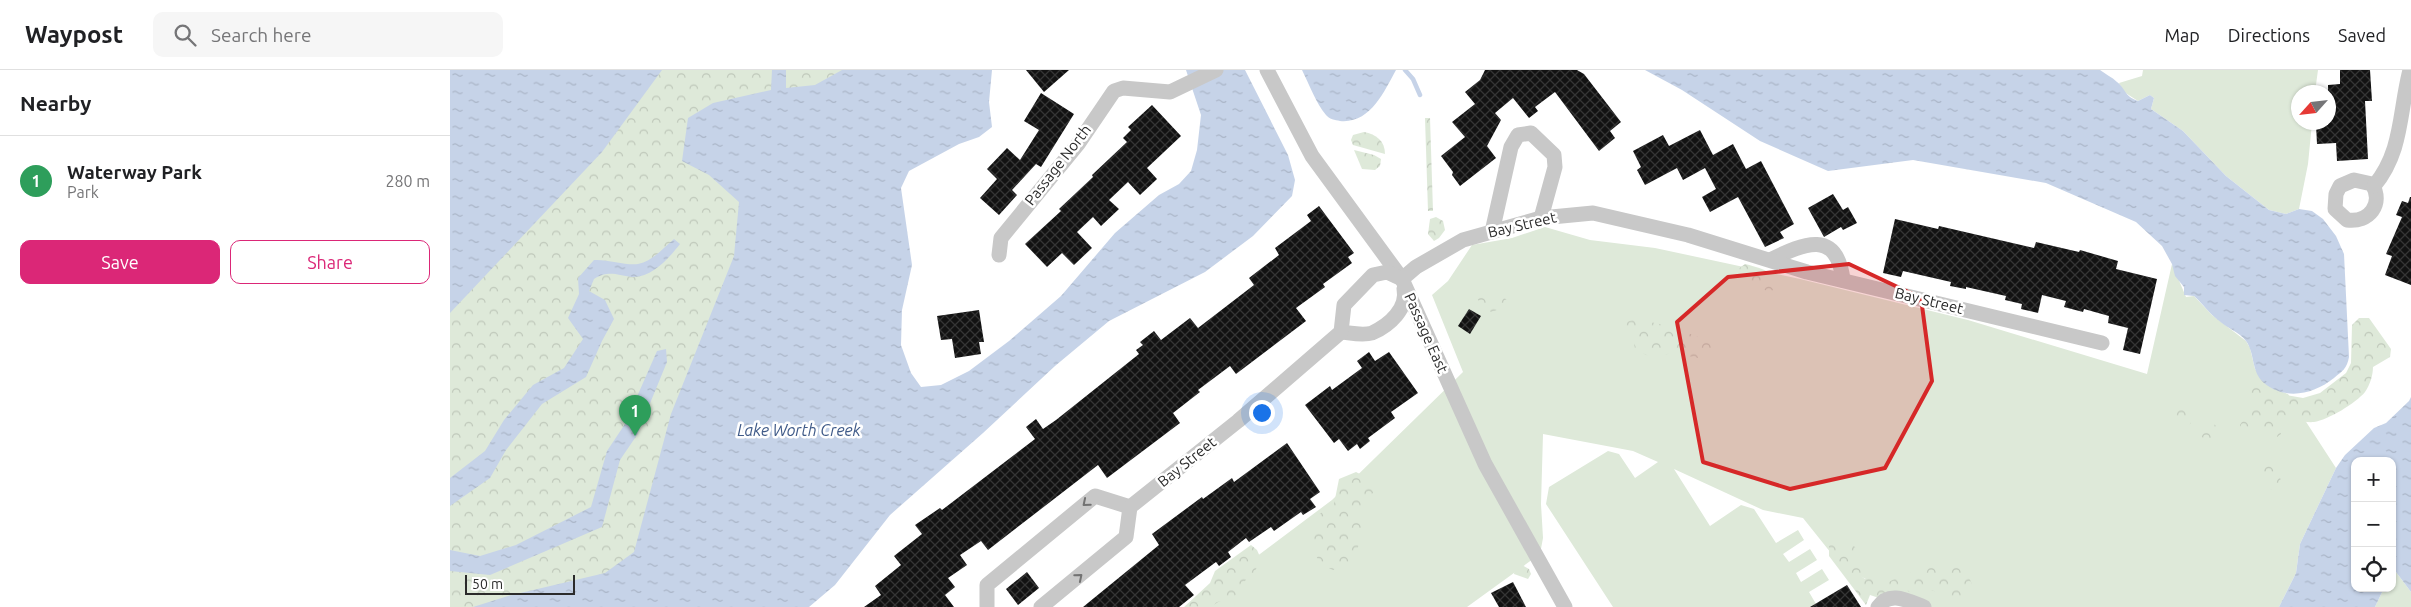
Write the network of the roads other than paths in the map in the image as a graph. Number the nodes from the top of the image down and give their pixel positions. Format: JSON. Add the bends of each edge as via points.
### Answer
{"nodes":[{"id":1,"x":1216,"y":70,"type":"edge"},
{"id":2,"x":1267,"y":70,"type":"edge"},
{"id":3,"x":2410,"y":70,"type":"edge"},
{"id":4,"x":2374,"y":186,"type":"dead end"},
{"id":5,"x":1541,"y":218,"type":"junction"},
{"id":6,"x":1492,"y":232,"type":"junction"},
{"id":7,"x":999,"y":256,"type":"dead end"},
{"id":8,"x":1770,"y":260,"type":"junction"},
{"id":9,"x":1402,"y":279,"type":"junction"},
{"id":10,"x":1843,"y":280,"type":"junction"},
{"id":11,"x":1341,"y":332,"type":"junction"},
{"id":12,"x":2102,"y":343,"type":"dead end"},
{"id":13,"x":1130,"y":507,"type":"junction"},
{"id":14,"x":987,"y":607,"type":"edge"},
{"id":15,"x":1041,"y":607,"type":"edge"},
{"id":16,"x":1565,"y":607,"type":"edge"},
{"id":17,"x":1878,"y":607,"type":"edge"},
{"id":18,"x":1924,"y":607,"type":"edge"}],
"edges":[{"from":1,"to":7,"type":"lane","name":"Passage North","via":[[1170,92],[1123,88],[1114,91],[1078,144],[1001,238]]},
{"from":2,"to":9,"type":"lane","name":"Passage East","via":[[1312,156]]},
{"from":3,"to":4,"type":"lane","via":[[2396,149],[2386,172]]},
{"from":5,"to":6,"type":"lane","name":"Bay Street"},
{"from":5,"to":6,"type":"lane","via":[[1555,167],[1554,155],[1531,133],[1518,134],[1511,147]]},
{"from":5,"to":8,"type":"lane","name":"Bay Street","via":[[1593,213],[1688,235]]},
{"from":6,"to":9,"type":"lane","name":"Bay Street","via":[[1463,240],[1416,266]]},
{"from":8,"to":10,"type":"lane","name":"Bay Street"},
{"from":8,"to":10,"type":"lane","via":[[1800,247],[1826,246],[1839,258]]},
{"from":9,"to":11,"type":"lane","via":[[1387,272],[1373,275],[1344,305]]},
{"from":9,"to":11,"type":"lane","via":[[1406,299],[1402,310],[1372,333]]},
{"from":9,"to":16,"type":"lane","name":"Passage East","via":[[1485,464]]},
{"from":10,"to":12,"type":"lane","name":"Bay Street"},
{"from":11,"to":13,"type":"lane","name":"Bay Street","via":[[1238,421]]},
{"from":13,"to":14,"type":"lane","one_way":true,"via":[[1095,496],[988,585]]},
{"from":15,"to":13,"type":"lane","one_way":true,"via":[[1126,537]]},
{"from":17,"to":18,"type":"lane","via":[[1883,600],[1894,596]]}]}
